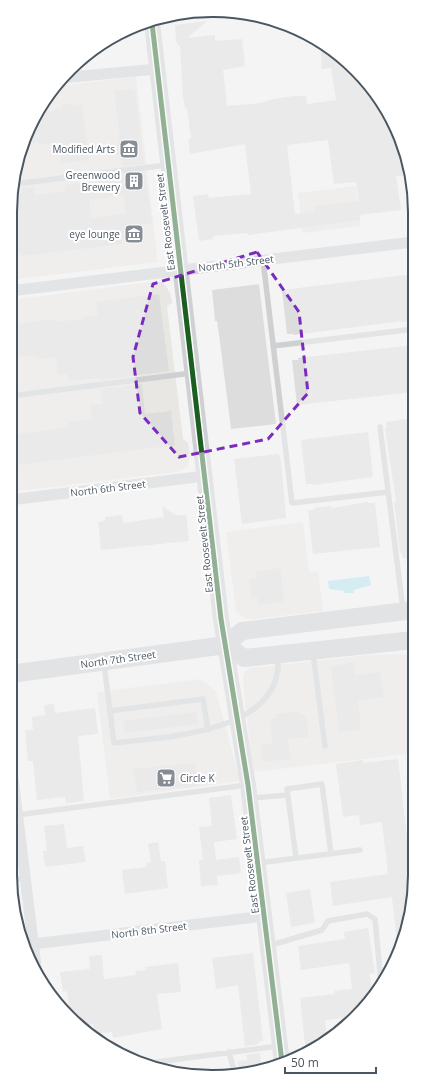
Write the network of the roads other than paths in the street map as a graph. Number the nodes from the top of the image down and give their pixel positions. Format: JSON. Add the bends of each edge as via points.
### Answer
{"nodes":[{"id":1,"x":152,"y":26,"type":"edge"},
{"id":2,"x":157,"y":69,"type":"junction"},
{"id":3,"x":72,"y":77,"type":"edge"},
{"id":4,"x":167,"y":165,"type":"junction"},
{"id":5,"x":20,"y":183,"type":"edge"},
{"id":6,"x":408,"y":243,"type":"edge"},
{"id":7,"x":263,"y":260,"type":"junction"},
{"id":8,"x":180,"y":270,"type":"junction"},
{"id":9,"x":17,"y":290,"type":"edge"},
{"id":10,"x":408,"y":330,"type":"edge"},
{"id":11,"x":273,"y":346,"type":"junction"},
{"id":12,"x":192,"y":373,"type":"junction"},
{"id":13,"x":17,"y":395,"type":"edge"},
{"id":14,"x":380,"y":427,"type":"dead end"},
{"id":15,"x":205,"y":476,"type":"junction"},
{"id":16,"x":388,"y":492,"type":"junction"},
{"id":17,"x":17,"y":499,"type":"edge"},
{"id":18,"x":408,"y":604,"type":"edge"},
{"id":19,"x":408,"y":610,"type":"edge"},
{"id":20,"x":408,"y":640,"type":"edge"},
{"id":21,"x":226,"y":645,"type":"junction"},
{"id":22,"x":313,"y":650,"type":"junction"},
{"id":23,"x":278,"y":654,"type":"junction"},
{"id":24,"x":104,"y":661,"type":"junction"},
{"id":25,"x":17,"y":673,"type":"edge"},
{"id":26,"x":110,"y":711,"type":"junction"},
{"id":27,"x":236,"y":718,"type":"junction"},
{"id":28,"x":208,"y":730,"type":"junction"},
{"id":29,"x":325,"y":746,"type":"dead end"},
{"id":30,"x":249,"y":792,"type":"junction"},
{"id":31,"x":288,"y":795,"type":"junction"},
{"id":32,"x":17,"y":815,"type":"joint"},
{"id":33,"x":360,"y":850,"type":"dead end"},
{"id":34,"x":331,"y":854,"type":"junction"},
{"id":35,"x":296,"y":858,"type":"junction"},
{"id":36,"x":258,"y":863,"type":"junction"},
{"id":37,"x":25,"y":878,"type":"junction"},
{"id":38,"x":17,"y":879,"type":"edge"},
{"id":39,"x":264,"y":916,"type":"junction"},
{"id":40,"x":33,"y":944,"type":"junction"},
{"id":41,"x":268,"y":946,"type":"junction"},
{"id":42,"x":34,"y":955,"type":"edge"},
{"id":43,"x":380,"y":975,"type":"edge"},
{"id":44,"x":280,"y":1046,"type":"junction"},
{"id":45,"x":229,"y":1052,"type":"junction"},
{"id":46,"x":281,"y":1057,"type":"edge"},
{"id":47,"x":157,"y":1062,"type":"edge"},
{"id":48,"x":234,"y":1069,"type":"edge"}],
"edges":[{"from":1,"to":2,"type":"street","name":"East Roosevelt Street"},
{"from":2,"to":3,"type":"street"},
{"from":2,"to":4,"type":"street","name":"East Roosevelt Street"},
{"from":4,"to":5,"type":"lane"},
{"from":4,"to":8,"type":"street","name":"East Roosevelt Street"},
{"from":6,"to":7,"type":"street","name":"North 5th Street"},
{"from":7,"to":8,"type":"street","name":"North 5th Street"},
{"from":7,"to":11,"type":"lane"},
{"from":8,"to":9,"type":"street","name":"North 5th Street"},
{"from":8,"to":12,"type":"street","name":"East Roosevelt Street"},
{"from":10,"to":11,"type":"lane"},
{"from":11,"to":16,"type":"lane","via":[[292,503]]},
{"from":12,"to":13,"type":"lane"},
{"from":12,"to":15,"type":"street","name":"East Roosevelt Street"},
{"from":14,"to":16,"type":"lane"},
{"from":15,"to":17,"type":"street","name":"North 6th Street"},
{"from":15,"to":21,"type":"street","name":"East Roosevelt Street"},
{"from":16,"to":18,"type":"lane"},
{"from":19,"to":21,"type":"main road","via":[[242,631]]},
{"from":20,"to":22,"type":"main road"},
{"from":21,"to":23,"type":"main road","via":[[244,658]]},
{"from":21,"to":24,"type":"main road","name":"North 7th Street"},
{"from":21,"to":27,"type":"street","name":"East Roosevelt Street"},
{"from":22,"to":23,"type":"main road"},
{"from":22,"to":29,"type":"lane"},
{"from":23,"to":27,"type":"lane","via":[[277,675],[270,694],[258,706]]},
{"from":24,"to":25,"type":"main road","name":"North 7th Street"},
{"from":24,"to":26,"type":"lane"},
{"from":26,"to":28,"type":"lane","via":[[203,699]]},
{"from":26,"to":28,"type":"lane","via":[[114,744]]},
{"from":27,"to":28,"type":"lane"},
{"from":27,"to":30,"type":"street","name":"East Roosevelt Street"},
{"from":30,"to":31,"type":"lane"},
{"from":30,"to":32,"type":"lane"},
{"from":30,"to":36,"type":"street","name":"East Roosevelt Street"},
{"from":31,"to":34,"type":"lane","via":[[287,789],[322,784]]},
{"from":31,"to":35,"type":"lane"},
{"from":32,"to":37,"type":"street"},
{"from":33,"to":34,"type":"lane"},
{"from":34,"to":35,"type":"lane"},
{"from":35,"to":36,"type":"lane"},
{"from":36,"to":39,"type":"street","name":"East Roosevelt Street"},
{"from":37,"to":38,"type":"lane"},
{"from":37,"to":40,"type":"street"},
{"from":39,"to":40,"type":"street","name":"North 8th Street"},
{"from":39,"to":41,"type":"street","name":"East Roosevelt Street"},
{"from":40,"to":42,"type":"street"},
{"from":41,"to":43,"type":"lane","via":[[322,930],[328,921],[367,914],[375,919]]},
{"from":41,"to":44,"type":"street","name":"East Roosevelt Street"},
{"from":44,"to":45,"type":"lane"},
{"from":44,"to":46,"type":"street","name":"East Roosevelt Street"},
{"from":45,"to":47,"type":"lane"},
{"from":45,"to":48,"type":"lane"}]}
